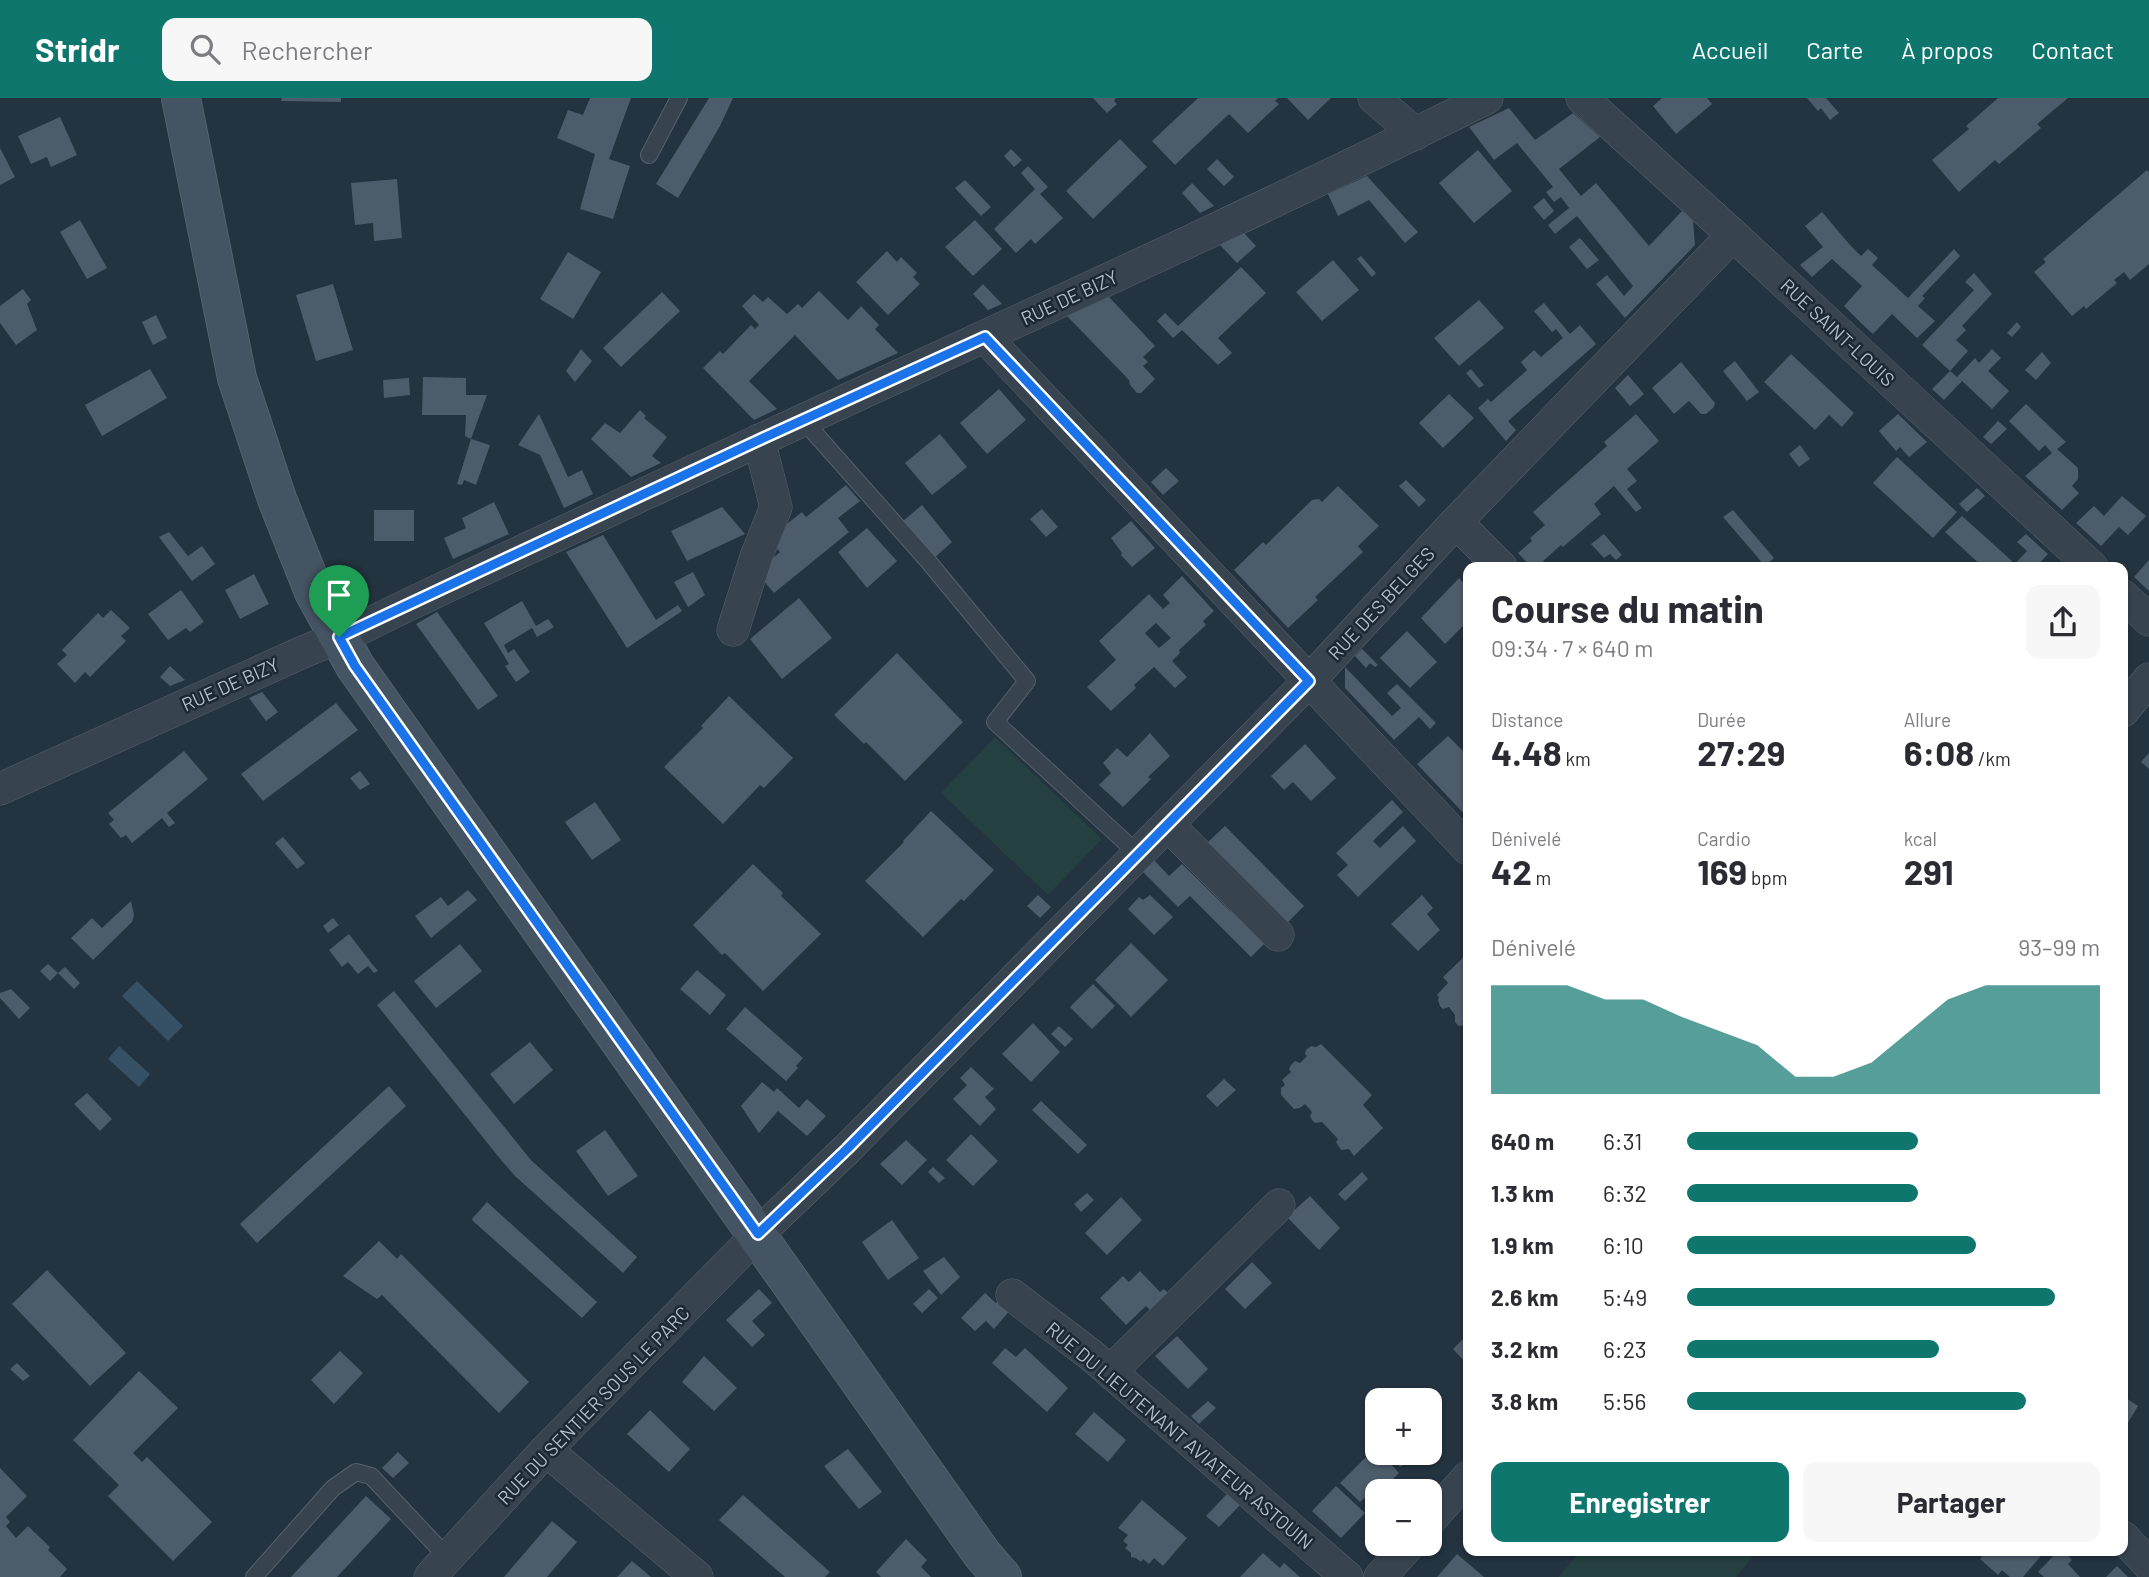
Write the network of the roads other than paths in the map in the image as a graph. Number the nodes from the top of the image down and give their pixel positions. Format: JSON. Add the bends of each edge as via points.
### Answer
{"nodes":[{"id":1,"x":181,"y":98,"type":"edge"},
{"id":2,"x":679,"y":98,"type":"edge"},
{"id":3,"x":1374,"y":98,"type":"edge"},
{"id":4,"x":1487,"y":98,"type":"edge"},
{"id":5,"x":1582,"y":98,"type":"edge"},
{"id":6,"x":1416,"y":134,"type":"junction"},
{"id":7,"x":649,"y":155,"type":"dead end"},
{"id":8,"x":1733,"y":235,"type":"junction"},
{"id":9,"x":985,"y":337,"type":"junction"},
{"id":10,"x":803,"y":419,"type":"junction"},
{"id":11,"x":759,"y":440,"type":"junction"},
{"id":12,"x":1456,"y":522,"type":"junction"},
{"id":13,"x":1496,"y":562,"type":"edge"},
{"id":14,"x":2087,"y":562,"type":"edge"},
{"id":15,"x":2128,"y":601,"type":"edge"},
{"id":16,"x":2149,"y":620,"type":"edge"},
{"id":17,"x":733,"y":630,"type":"dead end"},
{"id":18,"x":339,"y":637,"type":"junction"},
{"id":19,"x":2149,"y":679,"type":"edge"},
{"id":20,"x":1309,"y":681,"type":"junction"},
{"id":21,"x":2128,"y":705,"type":"edge"},
{"id":22,"x":0,"y":789,"type":"edge"},
{"id":23,"x":1168,"y":825,"type":"junction"},
{"id":24,"x":1463,"y":844,"type":"edge"},
{"id":25,"x":1139,"y":854,"type":"junction"},
{"id":26,"x":1278,"y":935,"type":"dead end"},
{"id":27,"x":1279,"y":1205,"type":"dead end"},
{"id":28,"x":758,"y":1234,"type":"junction"},
{"id":29,"x":1012,"y":1295,"type":"dead end"},
{"id":30,"x":1110,"y":1372,"type":"junction"},
{"id":31,"x":546,"y":1450,"type":"junction"},
{"id":32,"x":1463,"y":1482,"type":"edge"},
{"id":33,"x":1442,"y":1506,"type":"edge"},
{"id":34,"x":2128,"y":1542,"type":"edge"},
{"id":35,"x":1399,"y":1556,"type":"edge"},
{"id":36,"x":2149,"y":1565,"type":"edge"},
{"id":37,"x":439,"y":1567,"type":"edge"},
{"id":38,"x":254,"y":1577,"type":"edge"},
{"id":39,"x":697,"y":1577,"type":"edge"},
{"id":40,"x":1002,"y":1577,"type":"edge"},
{"id":41,"x":1347,"y":1577,"type":"edge"},
{"id":42,"x":1380,"y":1577,"type":"edge"}],
"edges":[{"from":1,"to":18,"type":"street","via":[[237,378],[276,499],[314,592]]},
{"from":2,"to":7,"type":"lane"},
{"from":3,"to":6,"type":"street"},
{"from":4,"to":6,"type":"street","name":"RUE DE BIZY"},
{"from":5,"to":8,"type":"street","name":"RUE SAINT-LOUIS"},
{"from":6,"to":9,"type":"street","name":"RUE DE BIZY"},
{"from":8,"to":12,"type":"street","name":"RUE DES BELGES"},
{"from":8,"to":14,"type":"street","name":"RUE SAINT-LOUIS"},
{"from":9,"to":10,"type":"street","name":"RUE DE BIZY"},
{"from":9,"to":20,"type":"street"},
{"from":10,"to":11,"type":"street","name":"RUE DE BIZY"},
{"from":10,"to":25,"type":"lane","via":[[1027,681],[995,722]]},
{"from":11,"to":17,"type":"street","via":[[776,507]]},
{"from":11,"to":18,"type":"street","name":"RUE DE BIZY"},
{"from":12,"to":13,"type":"street"},
{"from":12,"to":20,"type":"street","name":"RUE DES BELGES"},
{"from":15,"to":16,"type":"street"},
{"from":18,"to":22,"type":"street","name":"RUE DE BIZY"},
{"from":18,"to":28,"type":"street","via":[[355,666]]},
{"from":19,"to":21,"type":"street"},
{"from":20,"to":23,"type":"street","name":"RUE DES BELGES"},
{"from":20,"to":24,"type":"street"},
{"from":23,"to":25,"type":"street","name":"RUE DES BELGES"},
{"from":23,"to":26,"type":"street"},
{"from":25,"to":28,"type":"street","name":"RUE DES BELGES"},
{"from":27,"to":30,"type":"street"},
{"from":28,"to":31,"type":"street","name":"RUE DU SENTIER SOUS LE PARC"},
{"from":28,"to":40,"type":"street"},
{"from":29,"to":30,"type":"street","name":"RUE DU LIEUTENANT AVIATEUR ASTOUIN"},
{"from":30,"to":41,"type":"street","name":"RUE DU LIEUTENANT AVIATEUR ASTOUIN"},
{"from":31,"to":37,"type":"street","name":"RUE DU SENTIER SOUS LE PARC"},
{"from":31,"to":39,"type":"street"},
{"from":32,"to":33,"type":"street"},
{"from":34,"to":36,"type":"street"},
{"from":35,"to":42,"type":"street"},
{"from":37,"to":38,"type":"lane","via":[[371,1476],[356,1472],[332,1488]]}]}
